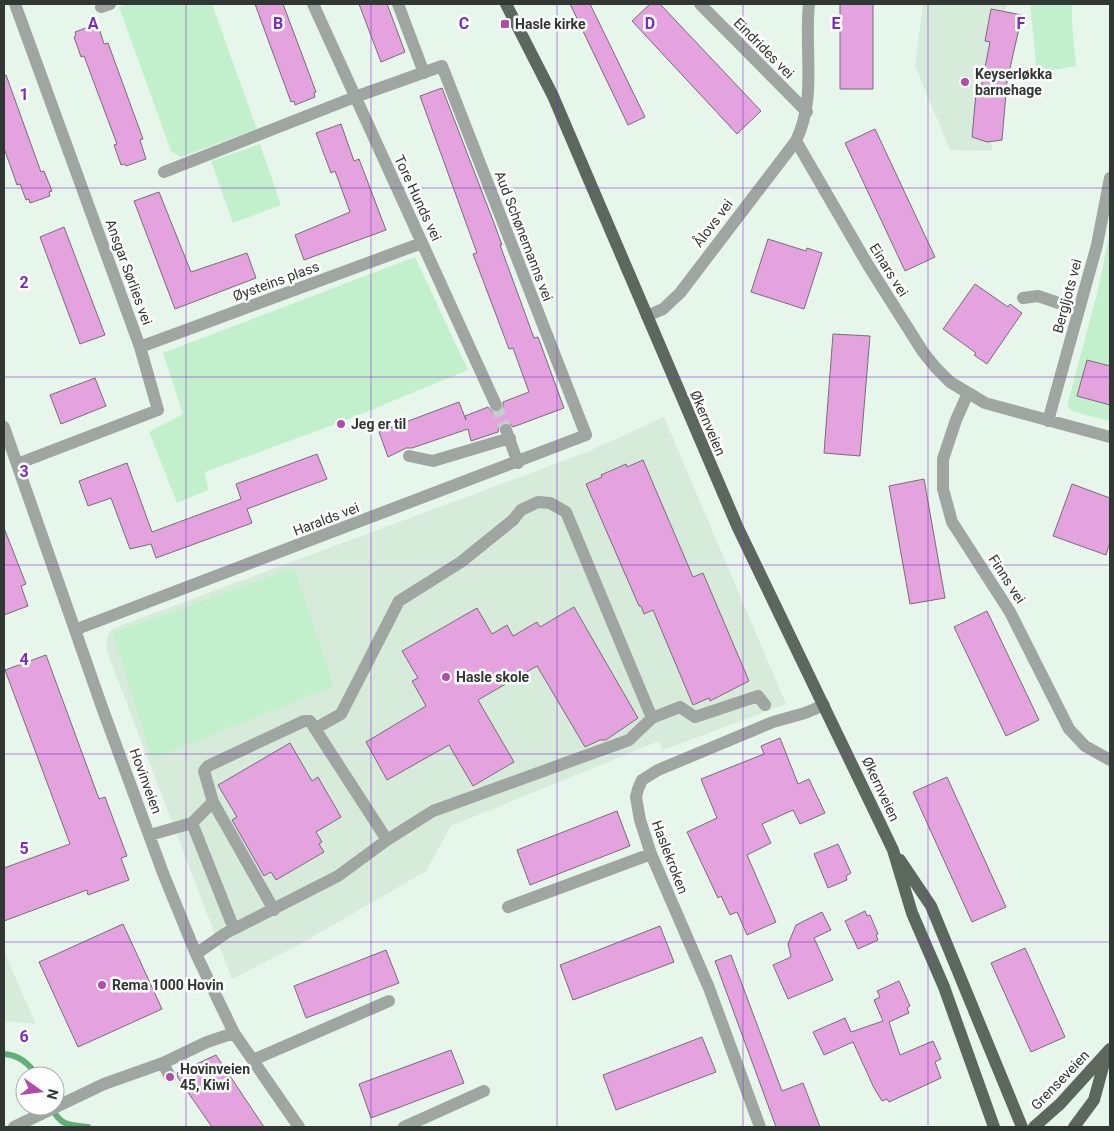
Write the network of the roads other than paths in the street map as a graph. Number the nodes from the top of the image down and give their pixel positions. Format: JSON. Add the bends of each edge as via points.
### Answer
{"nodes":[{"id":1,"x":15,"y":4,"type":"edge"},
{"id":2,"x":313,"y":4,"type":"edge"},
{"id":3,"x":398,"y":4,"type":"edge"},
{"id":4,"x":506,"y":4,"type":"edge"},
{"id":5,"x":700,"y":4,"type":"edge"},
{"id":6,"x":809,"y":4,"type":"edge"},
{"id":7,"x":424,"y":73,"type":"junction"},
{"id":8,"x":355,"y":96,"type":"junction"},
{"id":9,"x":807,"y":112,"type":"junction"},
{"id":10,"x":796,"y":141,"type":"junction"},
{"id":11,"x":164,"y":172,"type":"dead end"},
{"id":12,"x":1110,"y":178,"type":"edge"},
{"id":13,"x":422,"y":243,"type":"junction"},
{"id":14,"x":1023,"y":298,"type":"dead end"},
{"id":15,"x":1079,"y":310,"type":"junction"},
{"id":16,"x":647,"y":316,"type":"junction"},
{"id":17,"x":140,"y":346,"type":"junction"},
{"id":18,"x":968,"y":393,"type":"junction"},
{"id":19,"x":496,"y":405,"type":"tunnel mouth"},
{"id":20,"x":1048,"y":422,"type":"junction"},
{"id":21,"x":4,"y":427,"type":"edge"},
{"id":22,"x":586,"y":435,"type":"joint"},
{"id":23,"x":1110,"y":437,"type":"edge"},
{"id":24,"x":409,"y":456,"type":"dead end"},
{"id":25,"x":518,"y":463,"type":"junction"},
{"id":26,"x":17,"y":464,"type":"junction"},
{"id":27,"x":77,"y":629,"type":"junction"},
{"id":28,"x":766,"y":705,"type":"dead end"},
{"id":29,"x":824,"y":705,"type":"junction"},
{"id":30,"x":652,"y":718,"type":"junction"},
{"id":31,"x":316,"y":728,"type":"junction"},
{"id":32,"x":1110,"y":760,"type":"edge"},
{"id":33,"x":213,"y":802,"type":"junction"},
{"id":34,"x":192,"y":823,"type":"junction"},
{"id":35,"x":150,"y":836,"type":"junction"},
{"id":36,"x":387,"y":840,"type":"junction"},
{"id":37,"x":893,"y":850,"type":"junction"},
{"id":38,"x":651,"y":854,"type":"junction"},
{"id":39,"x":508,"y":907,"type":"dead end"},
{"id":40,"x":274,"y":910,"type":"junction"},
{"id":41,"x":234,"y":930,"type":"junction"},
{"id":42,"x":196,"y":954,"type":"junction"},
{"id":43,"x":389,"y":1002,"type":"dead end"},
{"id":44,"x":234,"y":1033,"type":"junction"},
{"id":45,"x":1108,"y":1051,"type":"edge"},
{"id":46,"x":252,"y":1060,"type":"junction"},
{"id":47,"x":164,"y":1063,"type":"junction"},
{"id":48,"x":170,"y":1076,"type":"dead end"},
{"id":49,"x":484,"y":1091,"type":"dead end"},
{"id":50,"x":14,"y":1127,"type":"edge"},
{"id":51,"x":299,"y":1127,"type":"edge"},
{"id":52,"x":404,"y":1127,"type":"edge"},
{"id":53,"x":760,"y":1127,"type":"edge"},
{"id":54,"x":994,"y":1127,"type":"edge"},
{"id":55,"x":1022,"y":1127,"type":"edge"},
{"id":56,"x":1034,"y":1127,"type":"edge"},
{"id":57,"x":1074,"y":1127,"type":"edge"}],
"edges":[{"from":1,"to":17,"type":"street","name":"Ansgar Sørlies vei"},
{"from":2,"to":8,"type":"street","name":"Tore Hunds vei"},
{"from":3,"to":7,"type":"street"},
{"from":4,"to":16,"type":"main road","name":"Økernveien","via":[[553,96]]},
{"from":5,"to":9,"type":"street","name":"Eindrides vei"},
{"from":6,"to":9,"type":"street"},
{"from":7,"to":8,"type":"street","name":"Aud Schønemanns vei"},
{"from":7,"to":22,"type":"street","name":"Aud Schønemanns vei","via":[[442,66]]},
{"from":8,"to":11,"type":"street","name":"Aud Schønemanns vei"},
{"from":8,"to":13,"type":"street","name":"Tore Hunds vei"},
{"from":9,"to":10,"type":"street"},
{"from":10,"to":16,"type":"street","name":"Ålovs vei","via":[[680,292],[663,309]]},
{"from":10,"to":18,"type":"street","name":"Einars vei","via":[[923,352],[950,382]]},
{"from":12,"to":15,"type":"street","name":"Bergljots vei"},
{"from":13,"to":17,"type":"street","name":"Øysteins plass"},
{"from":13,"to":19,"type":"street","name":"Tore Hunds vei"},
{"from":14,"to":15,"type":"street","via":[[1038,296]]},
{"from":15,"to":20,"type":"street","name":"Bergljots vei"},
{"from":16,"to":29,"type":"main road","name":"Økernveien","via":[[738,528]]},
{"from":17,"to":26,"type":"street","name":"Ansgar Sørlies vei","via":[[158,410]]},
{"from":18,"to":20,"type":"street","name":"Einars vei","via":[[1000,409]]},
{"from":18,"to":32,"type":"street","name":"Finns vei","via":[[944,459],[943,489],[952,522],[1010,612],[1069,729],[1085,746]]},
{"from":20,"to":23,"type":"street","name":"Einars vei"},
{"from":21,"to":26,"type":"street","name":"Hovinveien"},
{"from":22,"to":25,"type":"street","name":"Haralds vei"},
{"from":24,"to":25,"type":"street","via":[[433,461],[508,434]]},
{"from":25,"to":27,"type":"street","name":"Haralds vei"},
{"from":26,"to":27,"type":"street","name":"Hovinveien"},
{"from":27,"to":35,"type":"street","name":"Hovinveien"},
{"from":28,"to":30,"type":"street","via":[[758,696],[695,717],[680,707]]},
{"from":29,"to":37,"type":"main road","name":"Økernveien"},
{"from":29,"to":38,"type":"street","name":"Haslekroken","via":[[718,744],[642,780],[636,797],[637,807]]},
{"from":30,"to":31,"type":"street","via":[[566,512],[550,503],[538,502],[521,510],[461,562],[399,601],[341,714]]},
{"from":30,"to":36,"type":"street","via":[[628,740],[433,811]]},
{"from":31,"to":33,"type":"street","via":[[310,721],[304,722],[208,766],[204,771]]},
{"from":31,"to":36,"type":"street"},
{"from":33,"to":34,"type":"street"},
{"from":33,"to":40,"type":"street"},
{"from":34,"to":35,"type":"street"},
{"from":34,"to":41,"type":"street"},
{"from":35,"to":42,"type":"street","name":"Hovinveien"},
{"from":36,"to":40,"type":"street","via":[[338,876]]},
{"from":37,"to":54,"type":"main road","name":"Økernveien","via":[[912,914],[951,1005]]},
{"from":37,"to":55,"type":"main road","name":"Økernveien","via":[[931,906]]},
{"from":38,"to":39,"type":"street"},
{"from":38,"to":53,"type":"street","name":"Haslekroken","via":[[709,988]]},
{"from":40,"to":41,"type":"street"},
{"from":41,"to":42,"type":"street"},
{"from":42,"to":44,"type":"street","name":"Hovinveien"},
{"from":43,"to":46,"type":"street"},
{"from":44,"to":46,"type":"street","name":"Hovinveien"},
{"from":44,"to":47,"type":"street"},
{"from":45,"to":56,"type":"main road","name":"Grenseveien","via":[[1060,1104]]},
{"from":45,"to":57,"type":"main road","name":"Grenseveien","via":[[1094,1100]]},
{"from":46,"to":51,"type":"street","name":"Hovinveien"},
{"from":47,"to":48,"type":"street"},
{"from":47,"to":50,"type":"street","via":[[104,1084]]},
{"from":49,"to":52,"type":"street"}]}
